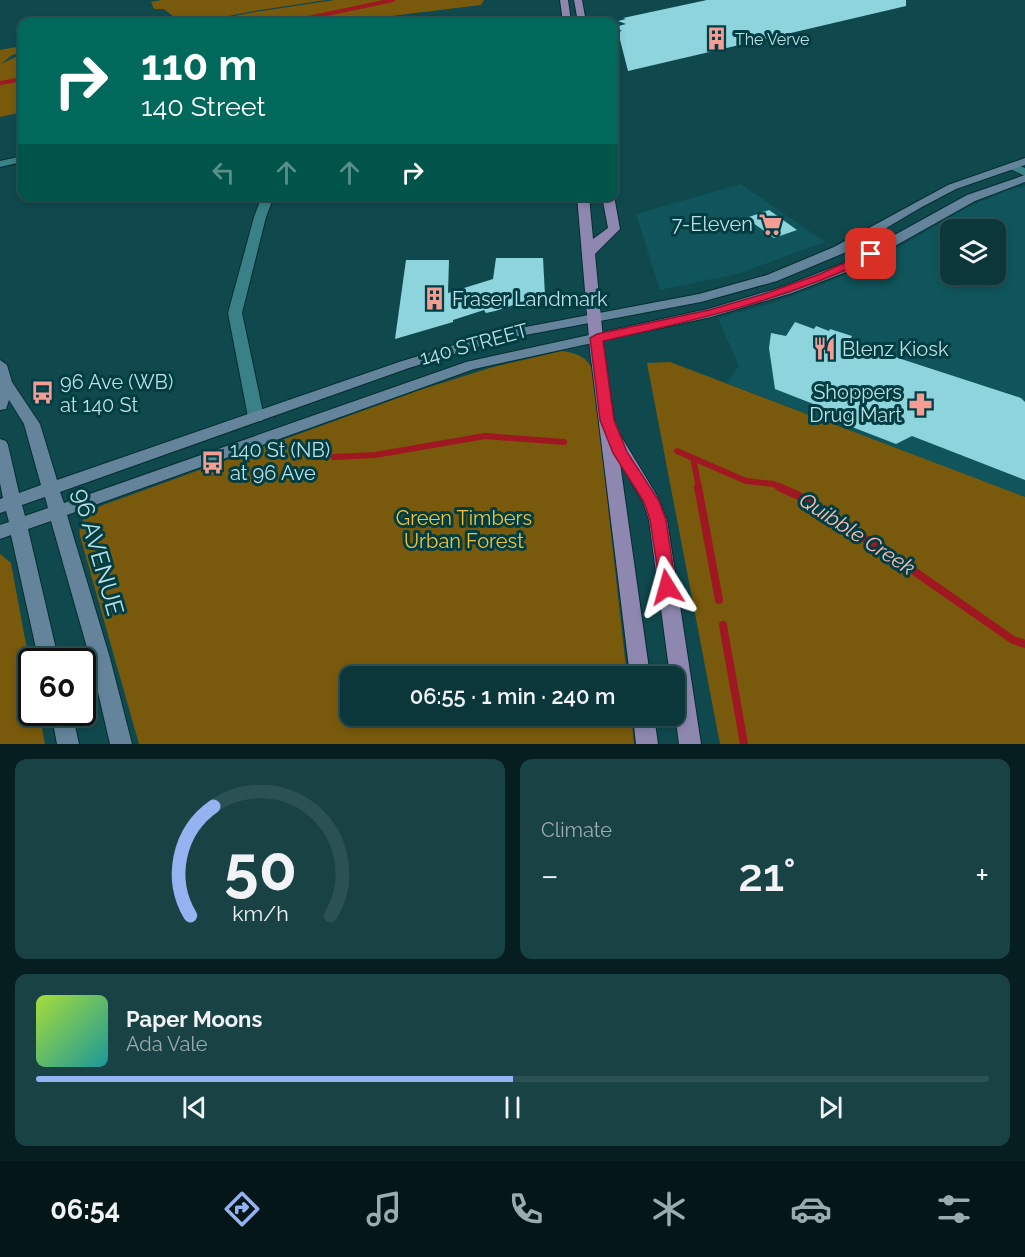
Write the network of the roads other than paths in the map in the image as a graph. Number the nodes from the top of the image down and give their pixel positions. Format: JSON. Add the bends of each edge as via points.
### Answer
{"nodes":[{"id":1,"x":564,"y":0,"type":"edge"},
{"id":2,"x":578,"y":0,"type":"edge"},
{"id":3,"x":566,"y":18,"type":"edge"},
{"id":4,"x":581,"y":18,"type":"edge"},
{"id":5,"x":18,"y":160,"type":"edge"},
{"id":6,"x":0,"y":164,"type":"edge"},
{"id":7,"x":1018,"y":164,"type":"edge"},
{"id":8,"x":1025,"y":173,"type":"edge"},
{"id":9,"x":1025,"y":178,"type":"edge"},
{"id":10,"x":266,"y":201,"type":"edge"},
{"id":11,"x":583,"y":201,"type":"edge"},
{"id":12,"x":609,"y":201,"type":"edge"},
{"id":13,"x":588,"y":254,"type":"junction"},
{"id":14,"x":595,"y":318,"type":"junction"},
{"id":15,"x":597,"y":338,"type":"junction"},
{"id":16,"x":0,"y":365,"type":"edge"},
{"id":17,"x":5,"y":382,"type":"junction"},
{"id":18,"x":0,"y":405,"type":"edge"},
{"id":19,"x":256,"y":417,"type":"junction"},
{"id":20,"x":607,"y":420,"type":"junction"},
{"id":21,"x":0,"y":445,"type":"edge"},
{"id":22,"x":51,"y":488,"type":"junction"},
{"id":23,"x":7,"y":504,"type":"edge"},
{"id":24,"x":57,"y":511,"type":"junction"},
{"id":25,"x":19,"y":525,"type":"junction"},
{"id":26,"x":0,"y":532,"type":"edge"},
{"id":27,"x":47,"y":648,"type":"edge"},
{"id":28,"x":639,"y":666,"type":"edge"},
{"id":29,"x":64,"y":726,"type":"edge"},
{"id":30,"x":645,"y":726,"type":"edge"},
{"id":31,"x":68,"y":744,"type":"edge"},
{"id":32,"x":121,"y":744,"type":"edge"},
{"id":33,"x":647,"y":744,"type":"edge"},
{"id":34,"x":690,"y":744,"type":"edge"}],
"edges":[{"from":1,"to":3,"type":"main road"},
{"from":2,"to":4,"type":"main road"},
{"from":5,"to":6,"type":"street"},
{"from":7,"to":8,"type":"street"},
{"from":7,"to":14,"type":"main road","name":"140 STREET","via":[[952,187],[839,250],[772,278],[701,298]]},
{"from":9,"to":15,"type":"main road","name":"140 STREET","via":[[971,198],[849,266],[787,290],[711,313]]},
{"from":10,"to":19,"type":"street","via":[[235,313]]},
{"from":11,"to":13,"type":"main road"},
{"from":12,"to":13,"type":"main road","via":[[614,229]]},
{"from":13,"to":14,"type":"main road"},
{"from":14,"to":15,"type":"main road"},
{"from":14,"to":19,"type":"main road","name":"140 STREET","via":[[463,346]]},
{"from":15,"to":20,"type":"main road"},
{"from":15,"to":24,"type":"main road","name":"140 STREET","via":[[501,357],[427,379]]},
{"from":16,"to":17,"type":"main road","name":"96 AVENUE"},
{"from":17,"to":18,"type":"main road","name":"96 AVENUE"},
{"from":17,"to":22,"type":"main road","name":"96 AVENUE","via":[[32,424]]},
{"from":19,"to":22,"type":"main road","name":"140 STREET"},
{"from":20,"to":28,"type":"main road"},
{"from":20,"to":34,"type":"main road","via":[[614,441],[651,501],[658,520]]},
{"from":21,"to":23,"type":"main road"},
{"from":22,"to":23,"type":"main road","name":"140 STREET"},
{"from":22,"to":24,"type":"main road","name":"96 AVENUE"},
{"from":23,"to":25,"type":"main road"},
{"from":24,"to":25,"type":"main road","name":"140 STREET"},
{"from":24,"to":32,"type":"main road","name":"96 AVENUE"},
{"from":25,"to":26,"type":"main road","name":"140 STREET"},
{"from":25,"to":27,"type":"main road"},
{"from":29,"to":31,"type":"main road"},
{"from":30,"to":33,"type":"main road"}]}
